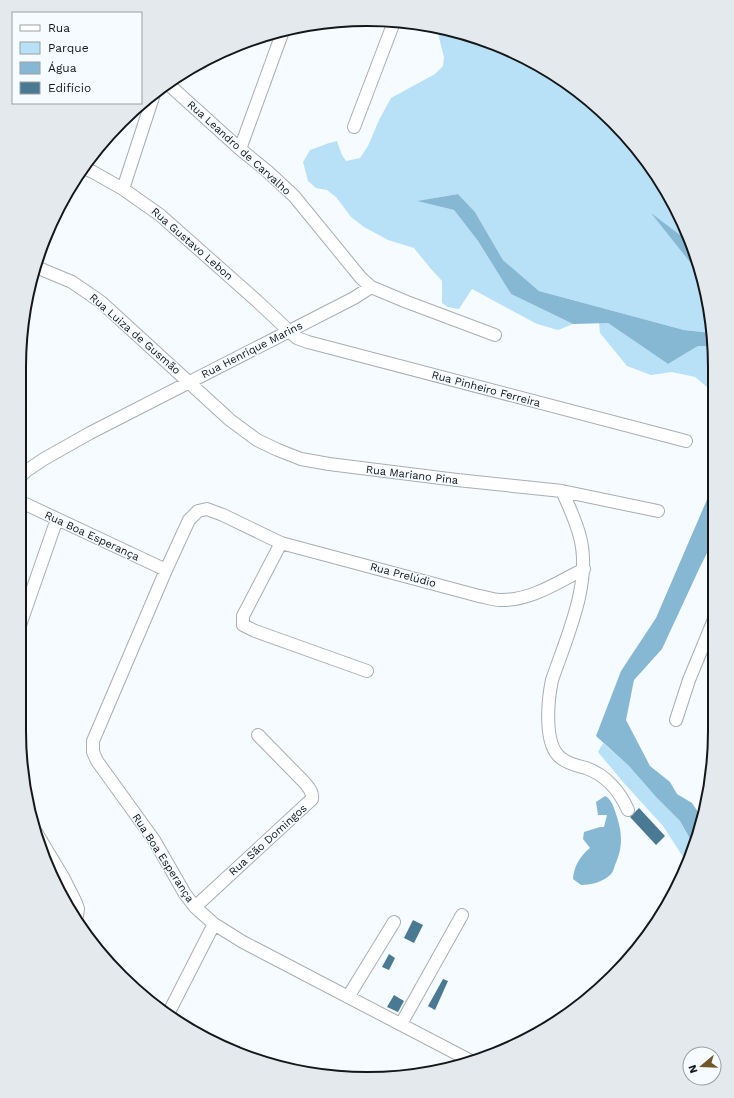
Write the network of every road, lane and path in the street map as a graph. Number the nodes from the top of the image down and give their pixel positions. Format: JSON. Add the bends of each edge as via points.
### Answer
{"nodes":[{"id":1,"x":392,"y":27,"type":"edge"},
{"id":2,"x":280,"y":38,"type":"edge"},
{"id":3,"x":172,"y":87,"type":"edge"},
{"id":4,"x":151,"y":103,"type":"edge"},
{"id":5,"x":354,"y":127,"type":"dead end"},
{"id":6,"x":240,"y":149,"type":"junction"},
{"id":7,"x":88,"y":170,"type":"edge"},
{"id":8,"x":123,"y":189,"type":"junction"},
{"id":9,"x":41,"y":269,"type":"edge"},
{"id":10,"x":371,"y":287,"type":"junction"},
{"id":11,"x":289,"y":331,"type":"junction"},
{"id":12,"x":495,"y":335,"type":"dead end"},
{"id":13,"x":189,"y":382,"type":"junction"},
{"id":14,"x":686,"y":441,"type":"dead end"},
{"id":15,"x":26,"y":471,"type":"edge"},
{"id":16,"x":562,"y":491,"type":"junction"},
{"id":17,"x":26,"y":504,"type":"edge"},
{"id":18,"x":658,"y":511,"type":"dead end"},
{"id":19,"x":223,"y":515,"type":"joint"},
{"id":20,"x":57,"y":519,"type":"junction"},
{"id":21,"x":281,"y":543,"type":"junction"},
{"id":22,"x":584,"y":569,"type":"junction"},
{"id":23,"x":166,"y":570,"type":"junction"},
{"id":24,"x":26,"y":608,"type":"edge"},
{"id":25,"x":708,"y":634,"type":"edge"},
{"id":26,"x":368,"y":671,"type":"dead end"},
{"id":27,"x":676,"y":720,"type":"dead end"},
{"id":28,"x":258,"y":735,"type":"dead end"},
{"id":29,"x":628,"y":810,"type":"dead end"},
{"id":30,"x":48,"y":852,"type":"edge"},
{"id":31,"x":195,"y":907,"type":"junction"},
{"id":32,"x":78,"y":911,"type":"edge"},
{"id":33,"x":462,"y":915,"type":"dead end"},
{"id":34,"x":394,"y":922,"type":"dead end"},
{"id":35,"x":214,"y":924,"type":"junction"},
{"id":36,"x":348,"y":997,"type":"junction"},
{"id":37,"x":170,"y":1010,"type":"edge"},
{"id":38,"x":401,"y":1024,"type":"junction"},
{"id":39,"x":464,"y":1057,"type":"edge"}],
"edges":[{"from":1,"to":5,"type":"street"},
{"from":2,"to":6,"type":"street"},
{"from":3,"to":6,"type":"street","name":"Rua Leandro de Carvalho"},
{"from":4,"to":8,"type":"street"},
{"from":6,"to":10,"type":"street","name":"Rua Leandro de Carvalho","via":[[294,196]]},
{"from":7,"to":8,"type":"street","name":"Rua Gustavo Lebon"},
{"from":8,"to":11,"type":"street","name":"Rua Gustavo Lebon","via":[[160,215]]},
{"from":9,"to":13,"type":"street","name":"Rua Luiza de Gusmão","via":[[72,282],[101,302]]},
{"from":10,"to":11,"type":"street","name":"Rua Henrique Marins"},
{"from":10,"to":12,"type":"street"},
{"from":11,"to":13,"type":"street","name":"Rua Henrique Marins"},
{"from":11,"to":14,"type":"street","name":"Rua Pinheiro Ferreira","via":[[297,338],[308,342]]},
{"from":13,"to":15,"type":"street","name":"Rua Henrique Marins","via":[[90,433]]},
{"from":13,"to":16,"type":"street","name":"Rua Mariano Pina","via":[[208,401],[257,440],[301,459],[359,469]]},
{"from":16,"to":18,"type":"street","name":"Rua Mariano Pina"},
{"from":16,"to":22,"type":"street","via":[[581,538]]},
{"from":17,"to":20,"type":"street","name":"Rua Boa Esperança"},
{"from":19,"to":21,"type":"street","name":"Rua Prelúdio"},
{"from":19,"to":23,"type":"street","name":"Rua Boa Esperança","via":[[207,509],[198,511],[189,520]]},
{"from":20,"to":23,"type":"street","name":"Rua Boa Esperança"},
{"from":20,"to":24,"type":"street"},
{"from":21,"to":22,"type":"street","name":"Rua Prelúdio","via":[[500,600],[535,594]]},
{"from":21,"to":26,"type":"street","via":[[243,616],[243,625]]},
{"from":22,"to":29,"type":"street","via":[[582,587],[549,693],[550,740],[553,750],[562,760],[589,769],[612,785],[623,798]]},
{"from":23,"to":31,"type":"street","name":"Rua Boa Esperança","via":[[99,725],[93,741],[93,752],[154,840]]},
{"from":25,"to":27,"type":"street"},
{"from":28,"to":31,"type":"street","name":"Rua São Domingos","via":[[305,782],[313,794],[312,798]]},
{"from":30,"to":32,"type":"street","via":[[64,877]]},
{"from":31,"to":35,"type":"street","name":"Rua Boa Esperança"},
{"from":33,"to":38,"type":"street"},
{"from":34,"to":36,"type":"street"},
{"from":35,"to":36,"type":"street","name":"Rua Boa Esperança"},
{"from":35,"to":37,"type":"street"},
{"from":36,"to":38,"type":"street","name":"Rua Boa Esperança"},
{"from":38,"to":39,"type":"street","name":"Rua Boa Esperança"}]}
